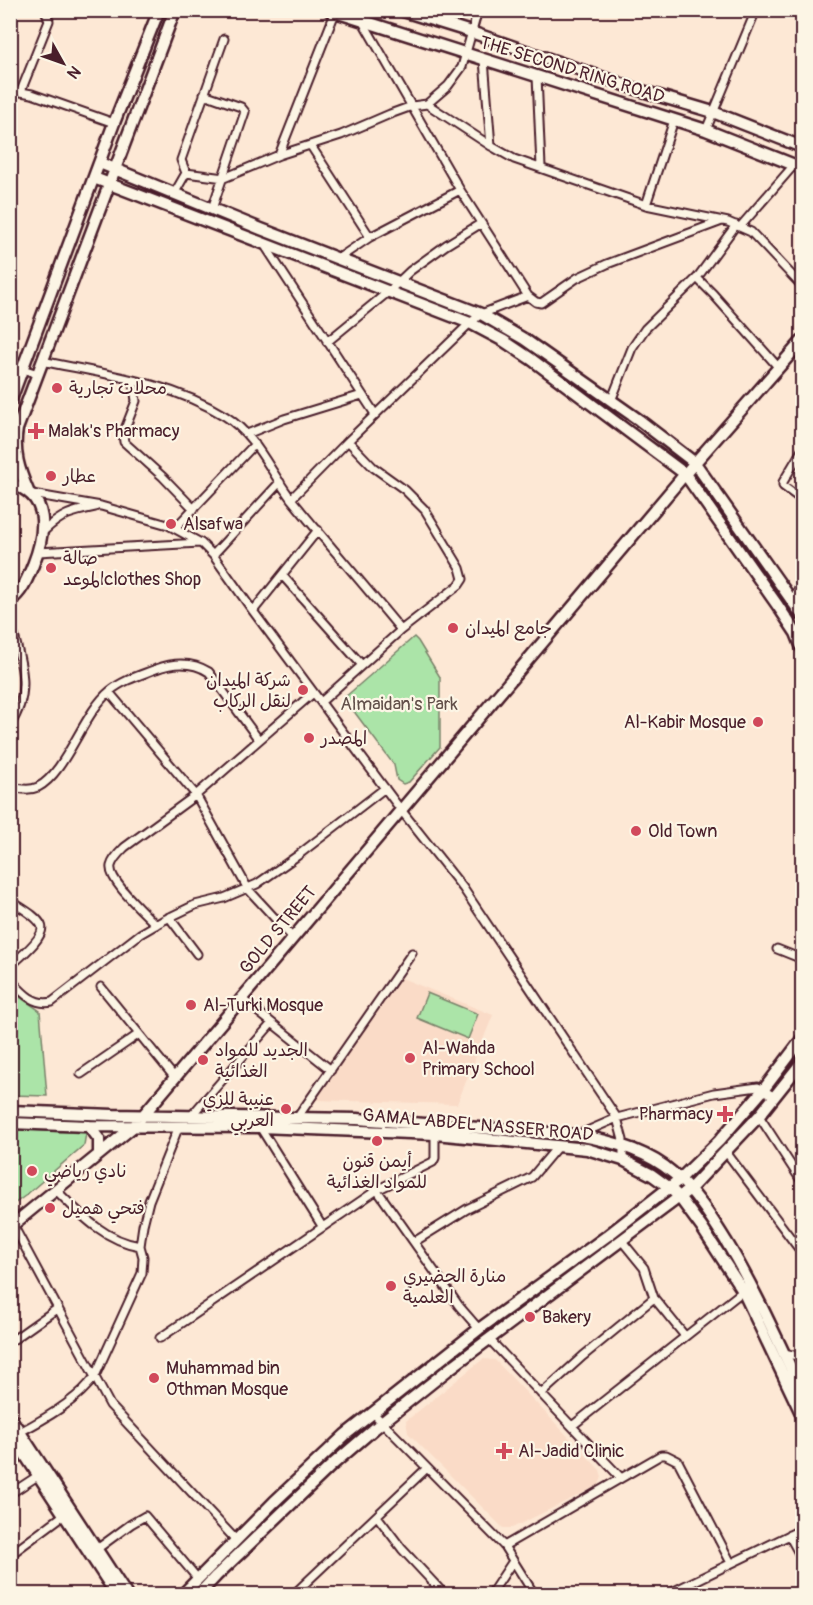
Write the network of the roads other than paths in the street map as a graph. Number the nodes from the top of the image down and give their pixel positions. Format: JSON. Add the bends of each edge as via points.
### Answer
{"nodes":[{"id":1,"x":45,"y":10,"type":"edge"},
{"id":2,"x":159,"y":10,"type":"edge"},
{"id":3,"x":175,"y":10,"type":"edge"},
{"id":4,"x":400,"y":10,"type":"edge"},
{"id":5,"x":478,"y":10,"type":"edge"},
{"id":6,"x":756,"y":10,"type":"edge"},
{"id":7,"x":332,"y":11,"type":"edge"},
{"id":8,"x":363,"y":22,"type":"junction"},
{"id":9,"x":471,"y":32,"type":"junction"},
{"id":10,"x":224,"y":39,"type":"dead end"},
{"id":11,"x":466,"y":54,"type":"junction"},
{"id":12,"x":484,"y":60,"type":"junction"},
{"id":13,"x":537,"y":76,"type":"junction"},
{"id":14,"x":10,"y":90,"type":"edge"},
{"id":15,"x":21,"y":91,"type":"junction"},
{"id":16,"x":204,"y":94,"type":"junction"},
{"id":17,"x":427,"y":104,"type":"junction"},
{"id":18,"x":412,"y":106,"type":"junction"},
{"id":19,"x":713,"y":112,"type":"junction"},
{"id":20,"x":674,"y":120,"type":"junction"},
{"id":21,"x":114,"y":123,"type":"junction"},
{"id":22,"x":706,"y":130,"type":"junction"},
{"id":23,"x":311,"y":146,"type":"junction"},
{"id":24,"x":491,"y":146,"type":"junction"},
{"id":25,"x":802,"y":147,"type":"edge"},
{"id":26,"x":279,"y":155,"type":"junction"},
{"id":27,"x":100,"y":163,"type":"junction"},
{"id":28,"x":798,"y":166,"type":"edge"},
{"id":29,"x":541,"y":167,"type":"junction"},
{"id":30,"x":114,"y":168,"type":"junction"},
{"id":31,"x":186,"y":173,"type":"junction"},
{"id":32,"x":94,"y":178,"type":"junction"},
{"id":33,"x":224,"y":178,"type":"junction"},
{"id":34,"x":110,"y":183,"type":"junction"},
{"id":35,"x":460,"y":190,"type":"junction"},
{"id":36,"x":174,"y":194,"type":"junction"},
{"id":37,"x":646,"y":204,"type":"junction"},
{"id":38,"x":212,"y":209,"type":"junction"},
{"id":39,"x":722,"y":221,"type":"junction"},
{"id":40,"x":480,"y":224,"type":"junction"},
{"id":41,"x":738,"y":226,"type":"junction"},
{"id":42,"x":370,"y":237,"type":"junction"},
{"id":43,"x":264,"y":244,"type":"junction"},
{"id":44,"x":339,"y":258,"type":"junction"},
{"id":45,"x":697,"y":278,"type":"junction"},
{"id":46,"x":399,"y":282,"type":"junction"},
{"id":47,"x":802,"y":286,"type":"edge"},
{"id":48,"x":388,"y":292,"type":"junction"},
{"id":49,"x":528,"y":296,"type":"junction"},
{"id":50,"x":481,"y":314,"type":"junction"},
{"id":51,"x":470,"y":324,"type":"junction"},
{"id":52,"x":327,"y":342,"type":"junction"},
{"id":53,"x":801,"y":346,"type":"edge"},
{"id":54,"x":42,"y":362,"type":"junction"},
{"id":55,"x":10,"y":365,"type":"edge"},
{"id":56,"x":779,"y":368,"type":"junction"},
{"id":57,"x":23,"y":369,"type":"junction"},
{"id":58,"x":38,"y":374,"type":"junction"},
{"id":59,"x":133,"y":380,"type":"junction"},
{"id":60,"x":362,"y":395,"type":"junction"},
{"id":61,"x":611,"y":401,"type":"junction"},
{"id":62,"x":10,"y":402,"type":"edge"},
{"id":63,"x":375,"y":414,"type":"junction"},
{"id":64,"x":247,"y":434,"type":"junction"},
{"id":65,"x":348,"y":441,"type":"junction"},
{"id":66,"x":255,"y":444,"type":"junction"},
{"id":67,"x":802,"y":450,"type":"edge"},
{"id":68,"x":694,"y":464,"type":"junction"},
{"id":69,"x":685,"y":474,"type":"junction"},
{"id":70,"x":280,"y":482,"type":"junction"},
{"id":71,"x":10,"y":484,"type":"edge"},
{"id":72,"x":30,"y":492,"type":"junction"},
{"id":73,"x":291,"y":499,"type":"junction"},
{"id":74,"x":802,"y":500,"type":"edge"},
{"id":75,"x":101,"y":506,"type":"junction"},
{"id":76,"x":194,"y":509,"type":"junction"},
{"id":77,"x":175,"y":528,"type":"junction"},
{"id":78,"x":318,"y":530,"type":"junction"},
{"id":79,"x":44,"y":531,"type":"junction"},
{"id":80,"x":201,"y":543,"type":"junction"},
{"id":81,"x":38,"y":552,"type":"junction"},
{"id":82,"x":213,"y":555,"type":"junction"},
{"id":83,"x":282,"y":575,"type":"junction"},
{"id":84,"x":802,"y":581,"type":"edge"},
{"id":85,"x":10,"y":601,"type":"edge"},
{"id":86,"x":793,"y":601,"type":"junction"},
{"id":87,"x":253,"y":611,"type":"junction"},
{"id":88,"x":802,"y":615,"type":"edge"},
{"id":89,"x":10,"y":620,"type":"edge"},
{"id":90,"x":401,"y":630,"type":"junction"},
{"id":91,"x":802,"y":648,"type":"edge"},
{"id":92,"x":361,"y":664,"type":"junction"},
{"id":93,"x":109,"y":692,"type":"junction"},
{"id":94,"x":314,"y":693,"type":"junction"},
{"id":95,"x":321,"y":702,"type":"junction"},
{"id":96,"x":10,"y":725,"type":"edge"},
{"id":97,"x":259,"y":740,"type":"junction"},
{"id":98,"x":10,"y":786,"type":"edge"},
{"id":99,"x":385,"y":788,"type":"junction"},
{"id":100,"x":196,"y":795,"type":"junction"},
{"id":101,"x":401,"y":810,"type":"junction"},
{"id":102,"x":248,"y":889,"type":"junction"},
{"id":103,"x":10,"y":900,"type":"edge"},
{"id":104,"x":169,"y":917,"type":"junction"},
{"id":105,"x":156,"y":925,"type":"junction"},
{"id":106,"x":293,"y":938,"type":"junction"},
{"id":107,"x":777,"y":949,"type":"dead end"},
{"id":108,"x":412,"y":952,"type":"dead end"},
{"id":109,"x":197,"y":954,"type":"dead end"},
{"id":110,"x":802,"y":959,"type":"edge"},
{"id":111,"x":10,"y":966,"type":"edge"},
{"id":112,"x":10,"y":979,"type":"edge"},
{"id":113,"x":100,"y":987,"type":"dead end"},
{"id":114,"x":242,"y":999,"type":"junction"},
{"id":115,"x":272,"y":1023,"type":"junction"},
{"id":116,"x":139,"y":1034,"type":"junction"},
{"id":117,"x":802,"y":1040,"type":"edge"},
{"id":118,"x":802,"y":1062,"type":"edge"},
{"id":119,"x":332,"y":1070,"type":"junction"},
{"id":120,"x":81,"y":1074,"type":"dead end"},
{"id":121,"x":175,"y":1078,"type":"junction"},
{"id":122,"x":764,"y":1089,"type":"junction"},
{"id":123,"x":775,"y":1097,"type":"junction"},
{"id":124,"x":10,"y":1111,"type":"edge"},
{"id":125,"x":142,"y":1115,"type":"junction"},
{"id":126,"x":759,"y":1116,"type":"junction"},
{"id":127,"x":191,"y":1117,"type":"junction"},
{"id":128,"x":297,"y":1118,"type":"junction"},
{"id":129,"x":617,"y":1118,"type":"junction"},
{"id":130,"x":10,"y":1123,"type":"edge"},
{"id":131,"x":89,"y":1126,"type":"junction"},
{"id":132,"x":134,"y":1126,"type":"junction"},
{"id":133,"x":179,"y":1126,"type":"junction"},
{"id":134,"x":260,"y":1127,"type":"junction"},
{"id":135,"x":435,"y":1134,"type":"junction"},
{"id":136,"x":576,"y":1135,"type":"junction"},
{"id":137,"x":558,"y":1146,"type":"junction"},
{"id":138,"x":624,"y":1146,"type":"junction"},
{"id":139,"x":726,"y":1152,"type":"junction"},
{"id":140,"x":99,"y":1155,"type":"junction"},
{"id":141,"x":623,"y":1160,"type":"junction"},
{"id":142,"x":680,"y":1179,"type":"junction"},
{"id":143,"x":802,"y":1182,"type":"edge"},
{"id":144,"x":670,"y":1188,"type":"junction"},
{"id":145,"x":690,"y":1189,"type":"junction"},
{"id":146,"x":56,"y":1190,"type":"junction"},
{"id":147,"x":377,"y":1190,"type":"junction"},
{"id":148,"x":680,"y":1198,"type":"junction"},
{"id":149,"x":12,"y":1226,"type":"edge"},
{"id":150,"x":322,"y":1226,"type":"junction"},
{"id":151,"x":622,"y":1241,"type":"junction"},
{"id":152,"x":414,"y":1242,"type":"junction"},
{"id":153,"x":140,"y":1246,"type":"junction"},
{"id":154,"x":802,"y":1253,"type":"edge"},
{"id":155,"x":742,"y":1291,"type":"junction"},
{"id":156,"x":654,"y":1298,"type":"junction"},
{"id":157,"x":58,"y":1308,"type":"junction"},
{"id":158,"x":479,"y":1329,"type":"junction"},
{"id":159,"x":685,"y":1336,"type":"junction"},
{"id":160,"x":160,"y":1338,"type":"dead end"},
{"id":161,"x":489,"y":1339,"type":"junction"},
{"id":162,"x":10,"y":1342,"type":"edge"},
{"id":163,"x":772,"y":1351,"type":"junction"},
{"id":164,"x":784,"y":1353,"type":"junction"},
{"id":165,"x":802,"y":1357,"type":"edge"},
{"id":166,"x":95,"y":1376,"type":"junction"},
{"id":167,"x":802,"y":1392,"type":"edge"},
{"id":168,"x":541,"y":1394,"type":"junction"},
{"id":169,"x":373,"y":1413,"type":"junction"},
{"id":170,"x":802,"y":1415,"type":"edge"},
{"id":171,"x":10,"y":1416,"type":"edge"},
{"id":172,"x":382,"y":1423,"type":"junction"},
{"id":173,"x":572,"y":1426,"type":"junction"},
{"id":174,"x":14,"y":1434,"type":"edge"},
{"id":175,"x":427,"y":1468,"type":"junction"},
{"id":176,"x":39,"y":1475,"type":"junction"},
{"id":177,"x":621,"y":1478,"type":"junction"},
{"id":178,"x":10,"y":1494,"type":"edge"},
{"id":179,"x":65,"y":1514,"type":"junction"},
{"id":180,"x":377,"y":1516,"type":"junction"},
{"id":181,"x":802,"y":1528,"type":"edge"},
{"id":182,"x":789,"y":1535,"type":"junction"},
{"id":183,"x":236,"y":1540,"type":"junction"},
{"id":184,"x":504,"y":1546,"type":"junction"},
{"id":185,"x":97,"y":1549,"type":"junction"},
{"id":186,"x":10,"y":1555,"type":"edge"},
{"id":187,"x":802,"y":1559,"type":"edge"},
{"id":188,"x":513,"y":1560,"type":"junction"},
{"id":189,"x":731,"y":1563,"type":"junction"},
{"id":190,"x":198,"y":1579,"type":"junction"},
{"id":191,"x":116,"y":1594,"type":"edge"},
{"id":192,"x":126,"y":1594,"type":"edge"},
{"id":193,"x":183,"y":1594,"type":"edge"},
{"id":194,"x":199,"y":1594,"type":"edge"},
{"id":195,"x":294,"y":1594,"type":"edge"},
{"id":196,"x":444,"y":1594,"type":"edge"},
{"id":197,"x":491,"y":1594,"type":"edge"},
{"id":198,"x":534,"y":1594,"type":"edge"},
{"id":199,"x":668,"y":1594,"type":"edge"}],
"edges":[{"from":1,"to":15,"type":"street","via":[[49,21]]},
{"from":2,"to":21,"type":"main road"},
{"from":3,"to":30,"type":"main road"},
{"from":4,"to":9,"type":"main road","name":"THE SECOND RING ROAD"},
{"from":5,"to":9,"type":"street"},
{"from":6,"to":19,"type":"street"},
{"from":7,"to":8,"type":"main road","name":"THE SECOND RING ROAD"},
{"from":7,"to":26,"type":"street"},
{"from":8,"to":11,"type":"main road","name":"THE SECOND RING ROAD"},
{"from":8,"to":18,"type":"street"},
{"from":9,"to":11,"type":"street"},
{"from":9,"to":19,"type":"main road","name":"THE SECOND RING ROAD"},
{"from":10,"to":16,"type":"street"},
{"from":11,"to":12,"type":"main road","name":"THE SECOND RING ROAD"},
{"from":11,"to":17,"type":"street","via":[[456,76]]},
{"from":12,"to":13,"type":"main road","name":"THE SECOND RING ROAD"},
{"from":12,"to":24,"type":"street"},
{"from":13,"to":20,"type":"main road","name":"THE SECOND RING ROAD"},
{"from":13,"to":29,"type":"street"},
{"from":14,"to":15,"type":"street"},
{"from":15,"to":21,"type":"street"},
{"from":16,"to":31,"type":"street","via":[[181,160]]},
{"from":16,"to":33,"type":"street","via":[[245,112]]},
{"from":17,"to":18,"type":"street"},
{"from":17,"to":24,"type":"street"},
{"from":18,"to":23,"type":"street"},
{"from":18,"to":35,"type":"street"},
{"from":19,"to":22,"type":"street"},
{"from":19,"to":25,"type":"main road","name":"THE SECOND RING ROAD"},
{"from":20,"to":22,"type":"main road","name":"THE SECOND RING ROAD"},
{"from":20,"to":37,"type":"street"},
{"from":21,"to":27,"type":"main road"},
{"from":22,"to":28,"type":"main road","name":"THE SECOND RING ROAD"},
{"from":23,"to":26,"type":"street"},
{"from":23,"to":42,"type":"street"},
{"from":24,"to":29,"type":"street","via":[[514,159]]},
{"from":26,"to":33,"type":"street"},
{"from":27,"to":30,"type":"main road"},
{"from":27,"to":32,"type":"main road"},
{"from":28,"to":41,"type":"street"},
{"from":29,"to":37,"type":"street"},
{"from":30,"to":34,"type":"main road"},
{"from":30,"to":36,"type":"main road"},
{"from":31,"to":33,"type":"street"},
{"from":31,"to":36,"type":"street"},
{"from":32,"to":34,"type":"main road"},
{"from":32,"to":57,"type":"main road"},
{"from":33,"to":38,"type":"street"},
{"from":34,"to":43,"type":"main road"},
{"from":34,"to":54,"type":"main road"},
{"from":35,"to":40,"type":"street"},
{"from":35,"to":42,"type":"street"},
{"from":36,"to":38,"type":"main road"},
{"from":37,"to":39,"type":"street"},
{"from":38,"to":44,"type":"main road"},
{"from":39,"to":41,"type":"street"},
{"from":39,"to":49,"type":"street","via":[[607,264],[577,278],[541,303]]},
{"from":40,"to":46,"type":"street"},
{"from":40,"to":49,"type":"street"},
{"from":41,"to":45,"type":"street"},
{"from":41,"to":47,"type":"street","via":[[751,232]]},
{"from":42,"to":44,"type":"street"},
{"from":43,"to":48,"type":"main road"},
{"from":43,"to":52,"type":"street"},
{"from":44,"to":46,"type":"main road"},
{"from":45,"to":56,"type":"street"},
{"from":45,"to":61,"type":"street","via":[[645,329],[632,348]]},
{"from":46,"to":48,"type":"street"},
{"from":46,"to":50,"type":"main road"},
{"from":48,"to":51,"type":"main road"},
{"from":48,"to":52,"type":"street"},
{"from":49,"to":50,"type":"street"},
{"from":50,"to":51,"type":"street"},
{"from":50,"to":61,"type":"main road","via":[[524,339]]},
{"from":51,"to":63,"type":"street"},
{"from":51,"to":69,"type":"main road","via":[[531,359]]},
{"from":52,"to":60,"type":"street"},
{"from":53,"to":56,"type":"main road","name":"GOLD STREET"},
{"from":54,"to":58,"type":"main road"},
{"from":54,"to":59,"type":"street"},
{"from":55,"to":57,"type":"street"},
{"from":56,"to":68,"type":"main road","name":"GOLD STREET"},
{"from":57,"to":58,"type":"street"},
{"from":57,"to":62,"type":"main road"},
{"from":58,"to":72,"type":"main road","via":[[14,444]]},
{"from":59,"to":64,"type":"street","via":[[207,406]]},
{"from":59,"to":76,"type":"street","via":[[136,401],[123,434],[124,442]]},
{"from":60,"to":63,"type":"street"},
{"from":60,"to":64,"type":"street"},
{"from":61,"to":68,"type":"main road"},
{"from":63,"to":65,"type":"street"},
{"from":64,"to":66,"type":"street"},
{"from":65,"to":73,"type":"street"},
{"from":65,"to":90,"type":"street","via":[[425,510],[463,574],[459,585]]},
{"from":66,"to":70,"type":"street"},
{"from":66,"to":76,"type":"street"},
{"from":67,"to":74,"type":"street","via":[[783,482]]},
{"from":68,"to":69,"type":"main road","name":"GOLD STREET"},
{"from":68,"to":86,"type":"main road"},
{"from":69,"to":91,"type":"main road","via":[[773,598]]},
{"from":69,"to":101,"type":"main road","name":"GOLD STREET"},
{"from":70,"to":73,"type":"street"},
{"from":70,"to":82,"type":"street"},
{"from":71,"to":72,"type":"main road"},
{"from":72,"to":75,"type":"street"},
{"from":72,"to":79,"type":"main road"},
{"from":73,"to":78,"type":"street"},
{"from":75,"to":77,"type":"street"},
{"from":75,"to":79,"type":"street","via":[[69,512]]},
{"from":76,"to":77,"type":"street"},
{"from":77,"to":80,"type":"street"},
{"from":78,"to":83,"type":"street"},
{"from":78,"to":90,"type":"street"},
{"from":79,"to":81,"type":"main road"},
{"from":80,"to":81,"type":"street"},
{"from":80,"to":82,"type":"street"},
{"from":81,"to":85,"type":"main road","via":[[21,591]]},
{"from":82,"to":87,"type":"street"},
{"from":83,"to":87,"type":"street"},
{"from":83,"to":92,"type":"street"},
{"from":84,"to":86,"type":"street"},
{"from":86,"to":88,"type":"main road"},
{"from":87,"to":94,"type":"street"},
{"from":89,"to":96,"type":"street","via":[[23,676],[23,695],[20,710]]},
{"from":90,"to":92,"type":"street"},
{"from":92,"to":95,"type":"street"},
{"from":93,"to":97,"type":"street","via":[[161,667],[198,666],[209,672]]},
{"from":93,"to":98,"type":"street","via":[[44,782],[30,789]]},
{"from":93,"to":100,"type":"street"},
{"from":94,"to":95,"type":"street"},
{"from":94,"to":97,"type":"street"},
{"from":95,"to":99,"type":"street"},
{"from":97,"to":100,"type":"street"},
{"from":99,"to":101,"type":"street"},
{"from":99,"to":102,"type":"street"},
{"from":100,"to":102,"type":"street"},
{"from":100,"to":105,"type":"street","via":[[125,847],[111,867],[112,878]]},
{"from":101,"to":106,"type":"main road","name":"GOLD STREET"},
{"from":101,"to":129,"type":"street","via":[[463,888]]},
{"from":102,"to":104,"type":"street"},
{"from":102,"to":106,"type":"street"},
{"from":103,"to":111,"type":"street","via":[[42,926],[32,945]]},
{"from":104,"to":105,"type":"street"},
{"from":104,"to":109,"type":"street"},
{"from":105,"to":112,"type":"street","via":[[52,1002],[31,999]]},
{"from":106,"to":114,"type":"main road","name":"GOLD STREET"},
{"from":107,"to":110,"type":"street"},
{"from":108,"to":119,"type":"street"},
{"from":113,"to":116,"type":"street"},
{"from":114,"to":115,"type":"street"},
{"from":114,"to":121,"type":"main road","name":"GOLD STREET"},
{"from":115,"to":119,"type":"street"},
{"from":115,"to":127,"type":"street"},
{"from":116,"to":120,"type":"street"},
{"from":116,"to":121,"type":"street"},
{"from":117,"to":122,"type":"main road"},
{"from":118,"to":123,"type":"main road"},
{"from":119,"to":128,"type":"street"},
{"from":121,"to":125,"type":"main road","name":"GOLD STREET"},
{"from":122,"to":123,"type":"street"},
{"from":122,"to":129,"type":"street","via":[[751,1087],[714,1094]]},
{"from":122,"to":142,"type":"main road"},
{"from":123,"to":126,"type":"main road"},
{"from":124,"to":125,"type":"main road","name":"GAMAL ABDEL NASSER ROAD"},
{"from":125,"to":127,"type":"main road","name":"GAMAL ABDEL NASSER ROAD"},
{"from":125,"to":132,"type":"main road","name":"GOLD STREET"},
{"from":126,"to":139,"type":"main road"},
{"from":126,"to":143,"type":"street"},
{"from":127,"to":128,"type":"main road","name":"GAMAL ABDEL NASSER ROAD"},
{"from":128,"to":136,"type":"main road","name":"GAMAL ABDEL NASSER ROAD"},
{"from":129,"to":136,"type":"street"},
{"from":129,"to":138,"type":"street"},
{"from":130,"to":131,"type":"main road","name":"GAMAL ABDEL NASSER ROAD"},
{"from":131,"to":132,"type":"main road","name":"GAMAL ABDEL NASSER ROAD"},
{"from":131,"to":140,"type":"main road","via":[[99,1139]]},
{"from":132,"to":133,"type":"main road","name":"GAMAL ABDEL NASSER ROAD"},
{"from":132,"to":140,"type":"main road","name":"GOLD STREET"},
{"from":133,"to":134,"type":"main road","name":"GAMAL ABDEL NASSER ROAD"},
{"from":133,"to":153,"type":"street","via":[[149,1201]]},
{"from":134,"to":135,"type":"main road","name":"GAMAL ABDEL NASSER ROAD"},
{"from":134,"to":150,"type":"street"},
{"from":135,"to":137,"type":"main road","name":"GAMAL ABDEL NASSER ROAD"},
{"from":135,"to":147,"type":"street","via":[[435,1160]]},
{"from":136,"to":138,"type":"main road","name":"GAMAL ABDEL NASSER ROAD"},
{"from":137,"to":141,"type":"main road","name":"GAMAL ABDEL NASSER ROAD","via":[[587,1149]]},
{"from":137,"to":152,"type":"street","via":[[532,1177],[467,1209]]},
{"from":138,"to":141,"type":"street"},
{"from":138,"to":142,"type":"main road","name":"GAMAL ABDEL NASSER ROAD","via":[[664,1166]]},
{"from":139,"to":145,"type":"main road"},
{"from":139,"to":154,"type":"street"},
{"from":140,"to":146,"type":"main road","name":"GOLD STREET"},
{"from":141,"to":144,"type":"main road","name":"GAMAL ABDEL NASSER ROAD"},
{"from":142,"to":144,"type":"main road"},
{"from":142,"to":145,"type":"main road","name":"GAMAL ABDEL NASSER ROAD"},
{"from":144,"to":148,"type":"main road","name":"GAMAL ABDEL NASSER ROAD"},
{"from":144,"to":158,"type":"main road"},
{"from":145,"to":148,"type":"main road"},
{"from":145,"to":164,"type":"main road","name":"GAMAL ABDEL NASSER ROAD","via":[[742,1268]]},
{"from":146,"to":149,"type":"main road","name":"GOLD STREET"},
{"from":146,"to":153,"type":"street","via":[[107,1235]]},
{"from":147,"to":150,"type":"street"},
{"from":147,"to":152,"type":"street"},
{"from":148,"to":151,"type":"main road"},
{"from":148,"to":155,"type":"main road","name":"GAMAL ABDEL NASSER ROAD"},
{"from":149,"to":157,"type":"street"},
{"from":150,"to":160,"type":"street"},
{"from":151,"to":156,"type":"street","via":[[644,1268]]},
{"from":151,"to":161,"type":"main road"},
{"from":152,"to":158,"type":"street"},
{"from":153,"to":166,"type":"street","via":[[142,1273]]},
{"from":155,"to":159,"type":"street"},
{"from":155,"to":163,"type":"main road","name":"GAMAL ABDEL NASSER ROAD"},
{"from":156,"to":159,"type":"street"},
{"from":156,"to":168,"type":"street"},
{"from":157,"to":162,"type":"street"},
{"from":157,"to":166,"type":"street"},
{"from":158,"to":169,"type":"main road"},
{"from":159,"to":173,"type":"street"},
{"from":161,"to":168,"type":"street"},
{"from":161,"to":172,"type":"main road"},
{"from":163,"to":164,"type":"street"},
{"from":163,"to":170,"type":"main road","name":"GAMAL ABDEL NASSER ROAD"},
{"from":164,"to":165,"type":"street"},
{"from":164,"to":167,"type":"main road","name":"GAMAL ABDEL NASSER ROAD"},
{"from":166,"to":174,"type":"street","via":[[50,1415]]},
{"from":166,"to":183,"type":"street","via":[[118,1416]]},
{"from":168,"to":173,"type":"street"},
{"from":169,"to":172,"type":"street"},
{"from":169,"to":183,"type":"main road","via":[[324,1454]]},
{"from":171,"to":174,"type":"main road"},
{"from":172,"to":175,"type":"street"},
{"from":172,"to":194,"type":"main road","via":[[332,1465]]},
{"from":173,"to":177,"type":"street"},
{"from":174,"to":176,"type":"main road"},
{"from":174,"to":185,"type":"main road"},
{"from":175,"to":180,"type":"street"},
{"from":175,"to":184,"type":"street"},
{"from":176,"to":178,"type":"street"},
{"from":176,"to":179,"type":"main road"},
{"from":177,"to":184,"type":"street"},
{"from":177,"to":189,"type":"street","via":[[661,1455],[675,1458]]},
{"from":179,"to":186,"type":"street"},
{"from":179,"to":191,"type":"main road"},
{"from":180,"to":195,"type":"street"},
{"from":180,"to":196,"type":"street"},
{"from":181,"to":182,"type":"street"},
{"from":182,"to":187,"type":"street"},
{"from":182,"to":189,"type":"street"},
{"from":183,"to":190,"type":"main road"},
{"from":184,"to":188,"type":"street"},
{"from":185,"to":190,"type":"street","via":[[145,1516]]},
{"from":185,"to":192,"type":"main road"},
{"from":188,"to":197,"type":"street"},
{"from":188,"to":198,"type":"street"},
{"from":189,"to":199,"type":"street"},
{"from":190,"to":193,"type":"main road"}]}
